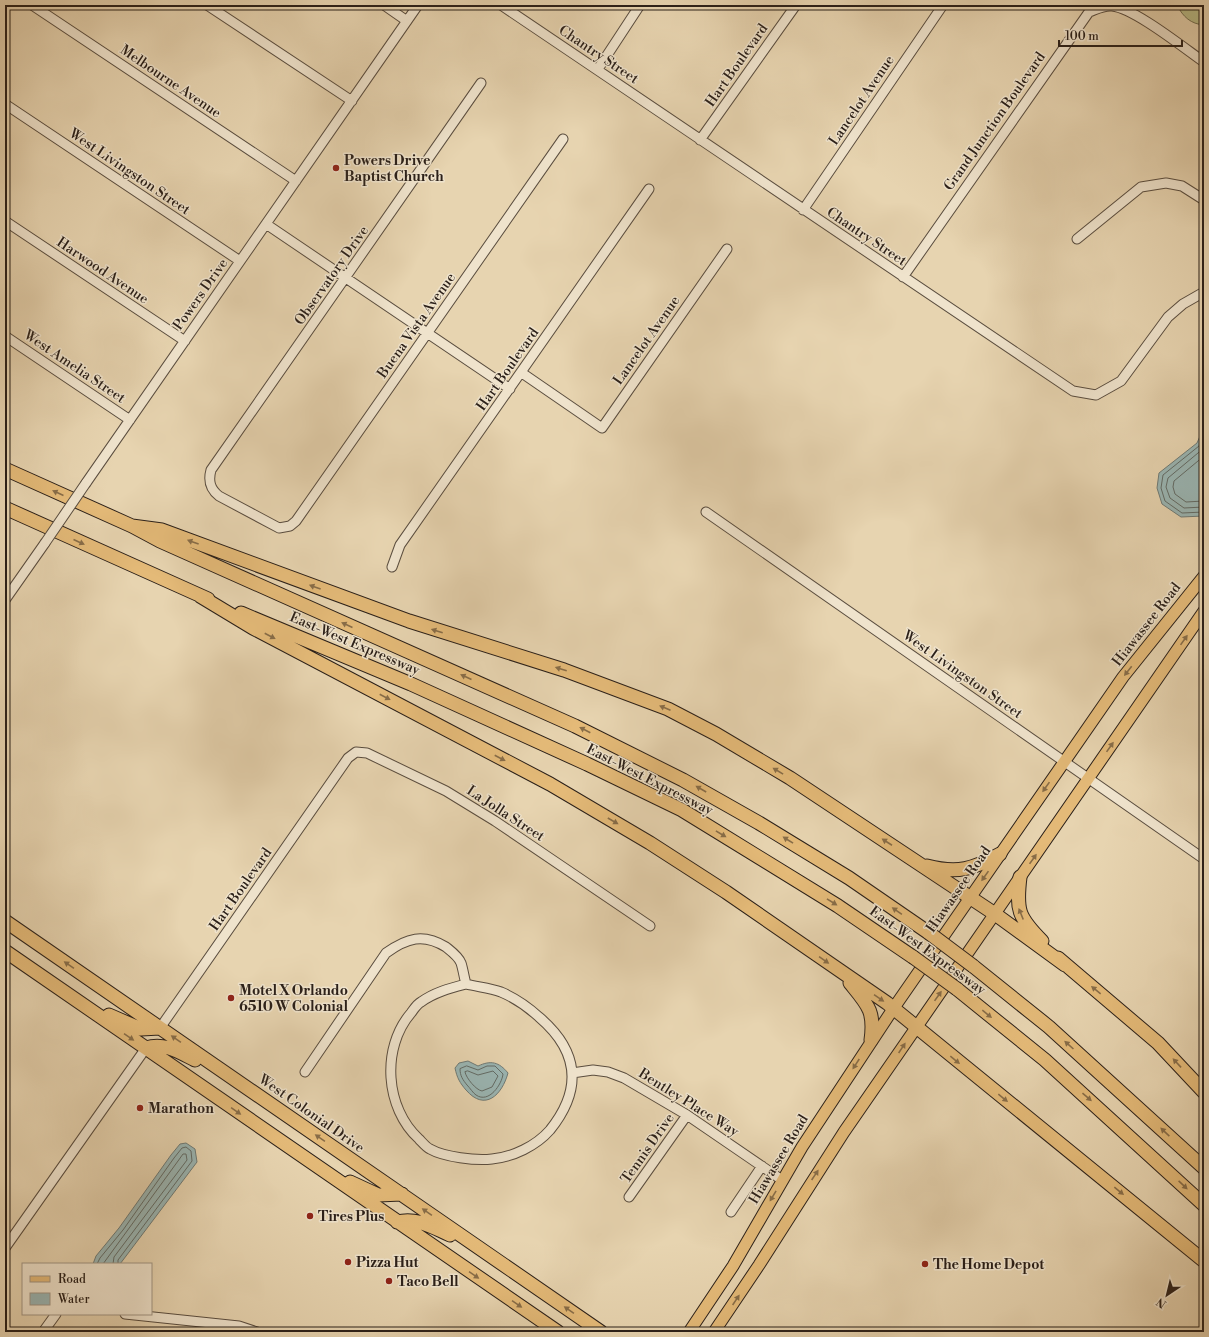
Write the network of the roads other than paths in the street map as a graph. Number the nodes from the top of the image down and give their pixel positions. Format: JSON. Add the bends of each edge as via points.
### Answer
{"nodes":[{"id":1,"x":32,"y":5,"type":"edge"},
{"id":2,"x":207,"y":5,"type":"edge"},
{"id":3,"x":384,"y":5,"type":"edge"},
{"id":4,"x":418,"y":5,"type":"edge"},
{"id":5,"x":502,"y":5,"type":"edge"},
{"id":6,"x":640,"y":5,"type":"edge"},
{"id":7,"x":796,"y":5,"type":"edge"},
{"id":8,"x":940,"y":6,"type":"edge"},
{"id":9,"x":407,"y":21,"type":"junction"},
{"id":10,"x":1204,"y":62,"type":"edge"},
{"id":11,"x":598,"y":70,"type":"junction"},
{"id":12,"x":481,"y":83,"type":"dead end"},
{"id":13,"x":352,"y":101,"type":"junction"},
{"id":14,"x":5,"y":104,"type":"edge"},
{"id":15,"x":563,"y":139,"type":"dead end"},
{"id":16,"x":700,"y":140,"type":"junction"},
{"id":17,"x":296,"y":181,"type":"junction"},
{"id":18,"x":649,"y":189,"type":"dead end"},
{"id":19,"x":1204,"y":200,"type":"edge"},
{"id":20,"x":802,"y":210,"type":"junction"},
{"id":21,"x":5,"y":221,"type":"edge"},
{"id":22,"x":266,"y":224,"type":"junction"},
{"id":23,"x":1077,"y":239,"type":"dead end"},
{"id":24,"x":727,"y":249,"type":"dead end"},
{"id":25,"x":240,"y":261,"type":"junction"},
{"id":26,"x":346,"y":277,"type":"junction"},
{"id":27,"x":903,"y":277,"type":"junction"},
{"id":28,"x":1204,"y":292,"type":"edge"},
{"id":29,"x":428,"y":333,"type":"junction"},
{"id":30,"x":5,"y":336,"type":"edge"},
{"id":31,"x":185,"y":341,"type":"junction"},
{"id":32,"x":522,"y":372,"type":"junction"},
{"id":33,"x":510,"y":389,"type":"junction"},
{"id":34,"x":130,"y":420,"type":"junction"},
{"id":35,"x":5,"y":469,"type":"edge"},
{"id":36,"x":5,"y":508,"type":"edge"},
{"id":37,"x":706,"y":512,"type":"dead end"},
{"id":38,"x":132,"y":526,"type":"junction"},
{"id":39,"x":290,"y":526,"type":"joint"},
{"id":40,"x":392,"y":567,"type":"dead end"},
{"id":41,"x":1204,"y":576,"type":"edge"},
{"id":42,"x":200,"y":596,"type":"junction"},
{"id":43,"x":5,"y":600,"type":"edge"},
{"id":44,"x":1204,"y":611,"type":"edge"},
{"id":45,"x":1064,"y":762,"type":"junction"},
{"id":46,"x":342,"y":767,"type":"joint"},
{"id":47,"x":1088,"y":779,"type":"junction"},
{"id":48,"x":1000,"y":854,"type":"junction"},
{"id":49,"x":1204,"y":859,"type":"edge"},
{"id":50,"x":920,"y":864,"type":"junction"},
{"id":51,"x":1020,"y":877,"type":"junction"},
{"id":52,"x":970,"y":898,"type":"junction"},
{"id":53,"x":995,"y":914,"type":"junction"},
{"id":54,"x":5,"y":921,"type":"edge"},
{"id":55,"x":650,"y":926,"type":"dead end"},
{"id":56,"x":5,"y":951,"type":"edge"},
{"id":57,"x":1064,"y":965,"type":"junction"},
{"id":58,"x":841,"y":972,"type":"junction"},
{"id":59,"x":466,"y":984,"type":"junction"},
{"id":60,"x":74,"y":999,"type":"junction"},
{"id":61,"x":893,"y":1009,"type":"junction"},
{"id":62,"x":160,"y":1028,"type":"junction"},
{"id":63,"x":916,"y":1028,"type":"junction"},
{"id":64,"x":871,"y":1040,"type":"junction"},
{"id":65,"x":146,"y":1048,"type":"junction"},
{"id":66,"x":305,"y":1072,"type":"dead end"},
{"id":67,"x":572,"y":1073,"type":"junction"},
{"id":68,"x":231,"y":1077,"type":"junction"},
{"id":69,"x":1204,"y":1092,"type":"edge"},
{"id":70,"x":687,"y":1115,"type":"junction"},
{"id":71,"x":762,"y":1166,"type":"junction"},
{"id":72,"x":1204,"y":1168,"type":"edge"},
{"id":73,"x":321,"y":1169,"type":"junction"},
{"id":74,"x":782,"y":1180,"type":"junction"},
{"id":75,"x":402,"y":1194,"type":"junction"},
{"id":76,"x":629,"y":1197,"type":"dead end"},
{"id":77,"x":1204,"y":1205,"type":"edge"},
{"id":78,"x":731,"y":1212,"type":"dead end"},
{"id":79,"x":397,"y":1222,"type":"junction"},
{"id":80,"x":477,"y":1246,"type":"junction"},
{"id":81,"x":5,"y":1248,"type":"edge"},
{"id":82,"x":1204,"y":1261,"type":"edge"},
{"id":83,"x":55,"y":1315,"type":"edge"},
{"id":84,"x":134,"y":1315,"type":"edge"},
{"id":85,"x":43,"y":1332,"type":"edge"},
{"id":86,"x":258,"y":1332,"type":"edge"},
{"id":87,"x":558,"y":1332,"type":"edge"},
{"id":88,"x":601,"y":1332,"type":"edge"},
{"id":89,"x":689,"y":1332,"type":"edge"},
{"id":90,"x":714,"y":1332,"type":"edge"}],
"edges":[{"from":1,"to":17,"type":"street","name":"Melbourne Avenue"},
{"from":2,"to":13,"type":"street"},
{"from":3,"to":9,"type":"street"},
{"from":4,"to":9,"type":"street","name":"Powers Drive"},
{"from":5,"to":11,"type":"street","name":"Chantry Street"},
{"from":6,"to":11,"type":"street"},
{"from":7,"to":16,"type":"street","name":"Hart Boulevard"},
{"from":8,"to":20,"type":"street","name":"Lancelot Avenue"},
{"from":9,"to":13,"type":"street","name":"Powers Drive"},
{"from":10,"to":27,"type":"street","name":"Grand Junction Boulevard","via":[[1132,12],[1113,6],[1089,12]]},
{"from":11,"to":16,"type":"street","name":"Chantry Street"},
{"from":12,"to":26,"type":"street","name":"Observatory Drive"},
{"from":13,"to":17,"type":"street","name":"Powers Drive"},
{"from":14,"to":25,"type":"street","name":"West Livingston Street"},
{"from":15,"to":29,"type":"street","name":"Buena Vista Avenue"},
{"from":16,"to":20,"type":"street","name":"Chantry Street"},
{"from":17,"to":22,"type":"street","name":"Powers Drive"},
{"from":18,"to":32,"type":"street","name":"Hart Boulevard"},
{"from":19,"to":23,"type":"street","via":[[1182,186],[1166,183],[1141,187]]},
{"from":20,"to":27,"type":"street","name":"Chantry Street"},
{"from":21,"to":31,"type":"street","name":"Harwood Avenue"},
{"from":22,"to":25,"type":"street","name":"Powers Drive"},
{"from":22,"to":26,"type":"street"},
{"from":24,"to":32,"type":"street","name":"Lancelot Avenue","via":[[602,428]]},
{"from":25,"to":31,"type":"street","name":"Powers Drive"},
{"from":26,"to":29,"type":"street"},
{"from":26,"to":39,"type":"street","name":"Observatory Drive","via":[[211,470],[209,477],[214,492],[219,496],[273,526]]},
{"from":27,"to":28,"type":"street","name":"Chantry Street","via":[[1073,391],[1096,395],[1121,381],[1168,316]]},
{"from":29,"to":33,"type":"street"},
{"from":29,"to":39,"type":"street","name":"Buena Vista Avenue"},
{"from":30,"to":34,"type":"street","name":"West Amelia Street"},
{"from":31,"to":34,"type":"street","name":"Powers Drive"},
{"from":32,"to":33,"type":"street","name":"Hart Boulevard"},
{"from":33,"to":40,"type":"street","name":"Hart Boulevard","via":[[400,545]]},
{"from":34,"to":43,"type":"street","name":"Powers Drive","bridge":true},
{"from":38,"to":35,"type":"highway","name":"East-West Expressway","one_way":true},
{"from":36,"to":42,"type":"highway","name":"East-West Expressway","one_way":true},
{"from":37,"to":45,"type":"street","name":"West Livingston Street"},
{"from":50,"to":38,"type":"highway","one_way":true,"via":[[790,778],[668,709],[564,670],[409,622],[162,530]]},
{"from":72,"to":38,"type":"highway","name":"East-West Expressway","one_way":true,"bridge":true,"via":[[1049,1027],[973,966],[849,878],[759,823],[683,780],[575,726],[168,545]]},
{"from":41,"to":45,"type":"main road","name":"Hiawassee Road","one_way":true,"via":[[1123,677]]},
{"from":42,"to":58,"type":"highway","one_way":true,"via":[[253,628],[550,784],[726,892]]},
{"from":42,"to":77,"type":"highway","name":"East-West Expressway","one_way":true,"bridge":true,"via":[[411,684],[588,764],[682,810],[831,902],[957,989],[1045,1060]]},
{"from":47,"to":44,"type":"main road","one_way":true},
{"from":45,"to":47,"type":"street","name":"West Livingston Street"},
{"from":45,"to":48,"type":"main road","name":"Hiawassee Road","one_way":true},
{"from":46,"to":55,"type":"street","name":"La Jolla Street","via":[[356,752],[367,753],[446,791],[495,821]]},
{"from":46,"to":62,"type":"street","name":"Hart Boulevard"},
{"from":47,"to":49,"type":"street","name":"West Livingston Street"},
{"from":51,"to":47,"type":"main road","one_way":true},
{"from":48,"to":50,"type":"highway","via":[[977,866],[953,871]]},
{"from":48,"to":52,"type":"main road","name":"Hiawassee Road","one_way":true},
{"from":50,"to":52,"type":"highway"},
{"from":51,"to":53,"type":"main road"},
{"from":57,"to":51,"type":"highway","one_way":true,"via":[[1023,920],[1019,910]]},
{"from":52,"to":53,"type":"highway"},
{"from":52,"to":61,"type":"main road","name":"Hiawassee Road"},
{"from":53,"to":57,"type":"highway"},
{"from":63,"to":53,"type":"main road","one_way":true},
{"from":62,"to":54,"type":"highway","name":"West Colonial Drive","one_way":true},
{"from":56,"to":60,"type":"highway"},
{"from":69,"to":57,"type":"highway","one_way":true,"via":[[1158,1043]]},
{"from":58,"to":61,"type":"highway","one_way":true},
{"from":58,"to":64,"type":"highway","via":[[872,1014]]},
{"from":59,"to":66,"type":"street","via":[[460,961],[450,950],[435,941],[419,938],[400,943],[386,953]]},
{"from":59,"to":67,"type":"street","via":[[502,992],[529,1008],[552,1028],[568,1051]]},
{"from":59,"to":67,"type":"street","via":[[441,991],[420,1002],[396,1038],[390,1058],[398,1109],[411,1132],[430,1149],[457,1157],[480,1160],[504,1158],[528,1148],[547,1133],[563,1114],[571,1091]]},
{"from":60,"to":62,"type":"highway","via":[[141,1029]]},
{"from":60,"to":65,"type":"highway","one_way":true},
{"from":61,"to":63,"type":"highway"},
{"from":61,"to":64,"type":"main road","name":"Hiawassee Road"},
{"from":68,"to":62,"type":"highway","name":"West Colonial Drive","one_way":true},
{"from":63,"to":82,"type":"highway","one_way":true},
{"from":90,"to":63,"type":"main road","one_way":true,"via":[[813,1179]]},
{"from":64,"to":74,"type":"main road","name":"Hiawassee Road","one_way":true},
{"from":65,"to":68,"type":"highway","via":[[163,1045]]},
{"from":65,"to":73,"type":"highway","one_way":true},
{"from":65,"to":81,"type":"street"},
{"from":67,"to":70,"type":"street","name":"Bentley Place Way","via":[[593,1070],[614,1074]]},
{"from":75,"to":68,"type":"highway","name":"West Colonial Drive","one_way":true},
{"from":70,"to":71,"type":"street","name":"Bentley Place Way"},
{"from":70,"to":76,"type":"street","name":"Tennis Drive"},
{"from":71,"to":74,"type":"street","name":"Bentley Place Way"},
{"from":71,"to":78,"type":"street"},
{"from":73,"to":75,"type":"highway","via":[[378,1195]]},
{"from":73,"to":79,"type":"highway"},
{"from":74,"to":89,"type":"main road","name":"Hiawassee Road","one_way":true,"via":[[733,1266]]},
{"from":80,"to":75,"type":"highway","name":"West Colonial Drive","one_way":true},
{"from":79,"to":80,"type":"highway","via":[[417,1220]]},
{"from":79,"to":87,"type":"highway","one_way":true},
{"from":88,"to":80,"type":"highway","name":"West Colonial Drive","one_way":true},
{"from":83,"to":85,"type":"street"},
{"from":84,"to":86,"type":"street","via":[[239,1326]]}]}
